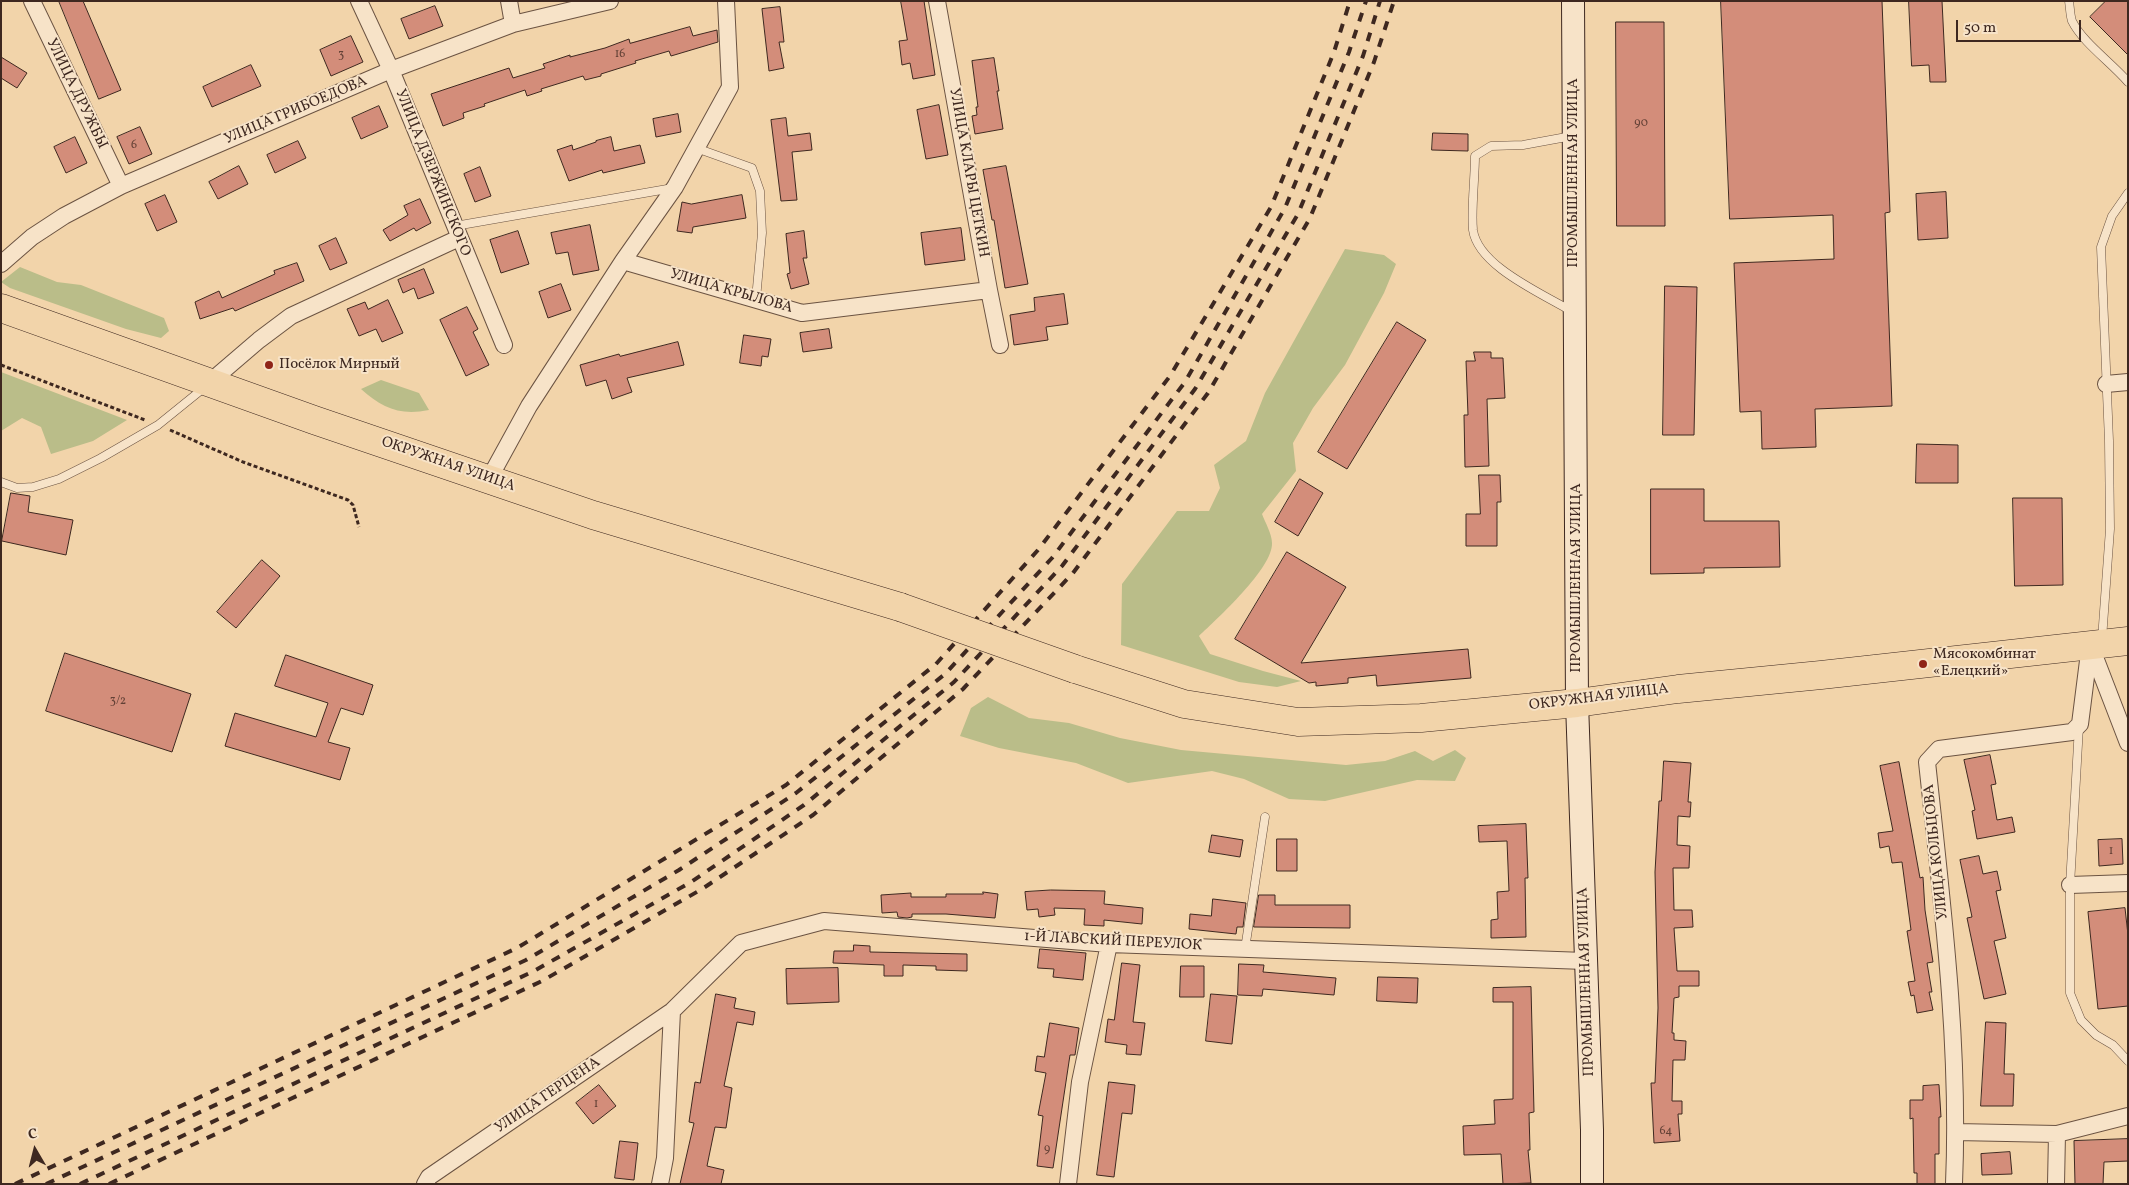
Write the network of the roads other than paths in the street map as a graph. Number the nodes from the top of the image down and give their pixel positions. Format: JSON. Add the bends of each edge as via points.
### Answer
{"nodes":[{"id":1,"x":32,"y":1,"type":"edge"},
{"id":2,"x":359,"y":1,"type":"edge"},
{"id":3,"x":509,"y":1,"type":"edge"},
{"id":4,"x":610,"y":1,"type":"edge"},
{"id":5,"x":726,"y":1,"type":"edge"},
{"id":6,"x":937,"y":1,"type":"edge"},
{"id":7,"x":1573,"y":1,"type":"edge"},
{"id":8,"x":2069,"y":1,"type":"edge"},
{"id":9,"x":513,"y":24,"type":"junction"},
{"id":10,"x":391,"y":70,"type":"junction"},
{"id":11,"x":2128,"y":82,"type":"edge"},
{"id":12,"x":1574,"y":136,"type":"junction"},
{"id":13,"x":696,"y":148,"type":"junction"},
{"id":14,"x":121,"y":186,"type":"junction"},
{"id":15,"x":675,"y":187,"type":"junction"},
{"id":16,"x":2128,"y":193,"type":"edge"},
{"id":17,"x":457,"y":232,"type":"junction"},
{"id":18,"x":622,"y":261,"type":"junction"},
{"id":19,"x":1,"y":264,"type":"edge"},
{"id":20,"x":989,"y":290,"type":"junction"},
{"id":21,"x":756,"y":299,"type":"junction"},
{"id":22,"x":1,"y":308,"type":"edge"},
{"id":23,"x":1575,"y":314,"type":"junction"},
{"id":24,"x":1000,"y":344,"type":"dead end"},
{"id":25,"x":504,"y":345,"type":"dead end"},
{"id":26,"x":210,"y":382,"type":"junction"},
{"id":27,"x":2128,"y":382,"type":"edge"},
{"id":28,"x":2106,"y":384,"type":"junction"},
{"id":29,"x":489,"y":479,"type":"junction"},
{"id":30,"x":1,"y":482,"type":"edge"},
{"id":31,"x":2106,"y":643,"type":"edge"},
{"id":32,"x":1577,"y":703,"type":"junction"},
{"id":33,"x":2080,"y":724,"type":"junction"},
{"id":34,"x":2128,"y":743,"type":"edge"},
{"id":35,"x":1265,"y":817,"type":"dead end"},
{"id":36,"x":2128,"y":883,"type":"edge"},
{"id":37,"x":2070,"y":884,"type":"junction"},
{"id":38,"x":1109,"y":944,"type":"junction"},
{"id":39,"x":1245,"y":949,"type":"junction"},
{"id":40,"x":1585,"y":961,"type":"junction"},
{"id":41,"x":672,"y":1011,"type":"junction"},
{"id":42,"x":2128,"y":1062,"type":"edge"},
{"id":43,"x":2128,"y":1116,"type":"edge"},
{"id":44,"x":1956,"y":1132,"type":"junction"},
{"id":45,"x":2057,"y":1134,"type":"junction"},
{"id":46,"x":425,"y":1184,"type":"edge"},
{"id":47,"x":660,"y":1184,"type":"edge"},
{"id":48,"x":1068,"y":1184,"type":"edge"},
{"id":49,"x":1592,"y":1184,"type":"edge"},
{"id":50,"x":1954,"y":1184,"type":"edge"},
{"id":51,"x":2056,"y":1184,"type":"edge"}],
"edges":[{"from":1,"to":14,"type":"street","name":"УЛИЦА ДРУЖБЫ"},
{"from":2,"to":10,"type":"street","name":"УЛИЦА ДЗЕРЖИНСКОГО"},
{"from":3,"to":9,"type":"street"},
{"from":4,"to":9,"type":"street","name":"УЛИЦА ГРИБОЕДОВА"},
{"from":5,"to":13,"type":"street","via":[[730,87]]},
{"from":6,"to":20,"type":"street","name":"УЛИЦА КЛАРЫ ЦЕТКИН"},
{"from":7,"to":12,"type":"street","name":"ПРОМЫШЛЕННАЯ УЛИЦА"},
{"from":8,"to":11,"type":"lane","via":[[2072,20],[2092,46]]},
{"from":9,"to":10,"type":"street","name":"УЛИЦА ГРИБОЕДОВА"},
{"from":10,"to":14,"type":"street","name":"УЛИЦА ГРИБОЕДОВА"},
{"from":10,"to":17,"type":"street","name":"УЛИЦА ДЗЕРЖИНСКОГО"},
{"from":12,"to":23,"type":"street","name":"ПРОМЫШЛЕННАЯ УЛИЦА"},
{"from":12,"to":23,"type":"lane","via":[[1523,145],[1491,146],[1475,156],[1473,230],[1480,250],[1496,267]]},
{"from":13,"to":15,"type":"street"},
{"from":13,"to":21,"type":"lane","via":[[752,168],[760,192],[762,233]]},
{"from":14,"to":19,"type":"street","name":"УЛИЦА ГРИБОЕДОВА","via":[[48,226]]},
{"from":15,"to":17,"type":"lane"},
{"from":15,"to":18,"type":"street"},
{"from":16,"to":28,"type":"lane","via":[[2112,216],[2100,247]]},
{"from":17,"to":25,"type":"street","name":"УЛИЦА ДЗЕРЖИНСКОГО"},
{"from":17,"to":26,"type":"street","via":[[291,316]]},
{"from":18,"to":21,"type":"street","name":"УЛИЦА КРЫЛОВА"},
{"from":18,"to":29,"type":"street","via":[[529,406]]},
{"from":20,"to":21,"type":"street","name":"УЛИЦА КРЫЛОВА","via":[[802,313]]},
{"from":20,"to":24,"type":"street","name":"УЛИЦА КЛАРЫ ЦЕТКИН"},
{"from":22,"to":26,"type":"highway","name":"ОКРУЖНАЯ УЛИЦА"},
{"from":23,"to":32,"type":"street","name":"ПРОМЫШЛЕННАЯ УЛИЦА"},
{"from":26,"to":29,"type":"highway","name":"ОКРУЖНАЯ УЛИЦА"},
{"from":26,"to":30,"type":"lane","via":[[158,425],[59,479],[17,488]]},
{"from":27,"to":28,"type":"street"},
{"from":28,"to":31,"type":"lane","via":[[2110,529]]},
{"from":29,"to":32,"type":"highway","name":"ОКРУЖНАЯ УЛИЦА","bridge":true,"via":[[900,607],[1184,704],[1298,722],[1421,718]]},
{"from":31,"to":32,"type":"highway","name":"ОКРУЖНАЯ УЛИЦА","via":[[1678,689]]},
{"from":31,"to":33,"type":"street"},
{"from":31,"to":34,"type":"street"},
{"from":32,"to":40,"type":"street","name":"ПРОМЫШЛЕННАЯ УЛИЦА"},
{"from":33,"to":37,"type":"lane"},
{"from":33,"to":44,"type":"street","name":"УЛИЦА КОЛЬЦОВА","via":[[2072,732],[1939,749],[1927,762],[1947,942]]},
{"from":35,"to":39,"type":"lane"},
{"from":36,"to":37,"type":"street"},
{"from":37,"to":42,"type":"lane","via":[[2070,993],[2081,1020],[2096,1035],[2114,1045]]},
{"from":38,"to":39,"type":"street","name":"1-Й ЛАВСКИЙ ПЕРЕУЛОК"},
{"from":38,"to":41,"type":"street","name":"1-Й ЛАВСКИЙ ПЕРЕУЛОК","via":[[824,921],[741,943]]},
{"from":38,"to":48,"type":"street","via":[[1080,1082]]},
{"from":39,"to":40,"type":"street","name":"1-Й ЛАВСКИЙ ПЕРЕУЛОК"},
{"from":40,"to":49,"type":"street","name":"ПРОМЫШЛЕННАЯ УЛИЦА"},
{"from":41,"to":46,"type":"street","name":"УЛИЦА ГЕРЦЕНА","via":[[430,1177]]},
{"from":41,"to":47,"type":"street","via":[[665,1158]]},
{"from":43,"to":45,"type":"street"},
{"from":44,"to":45,"type":"street"},
{"from":44,"to":50,"type":"street","name":"УЛИЦА КОЛЬЦОВА"},
{"from":45,"to":51,"type":"street"}]}
